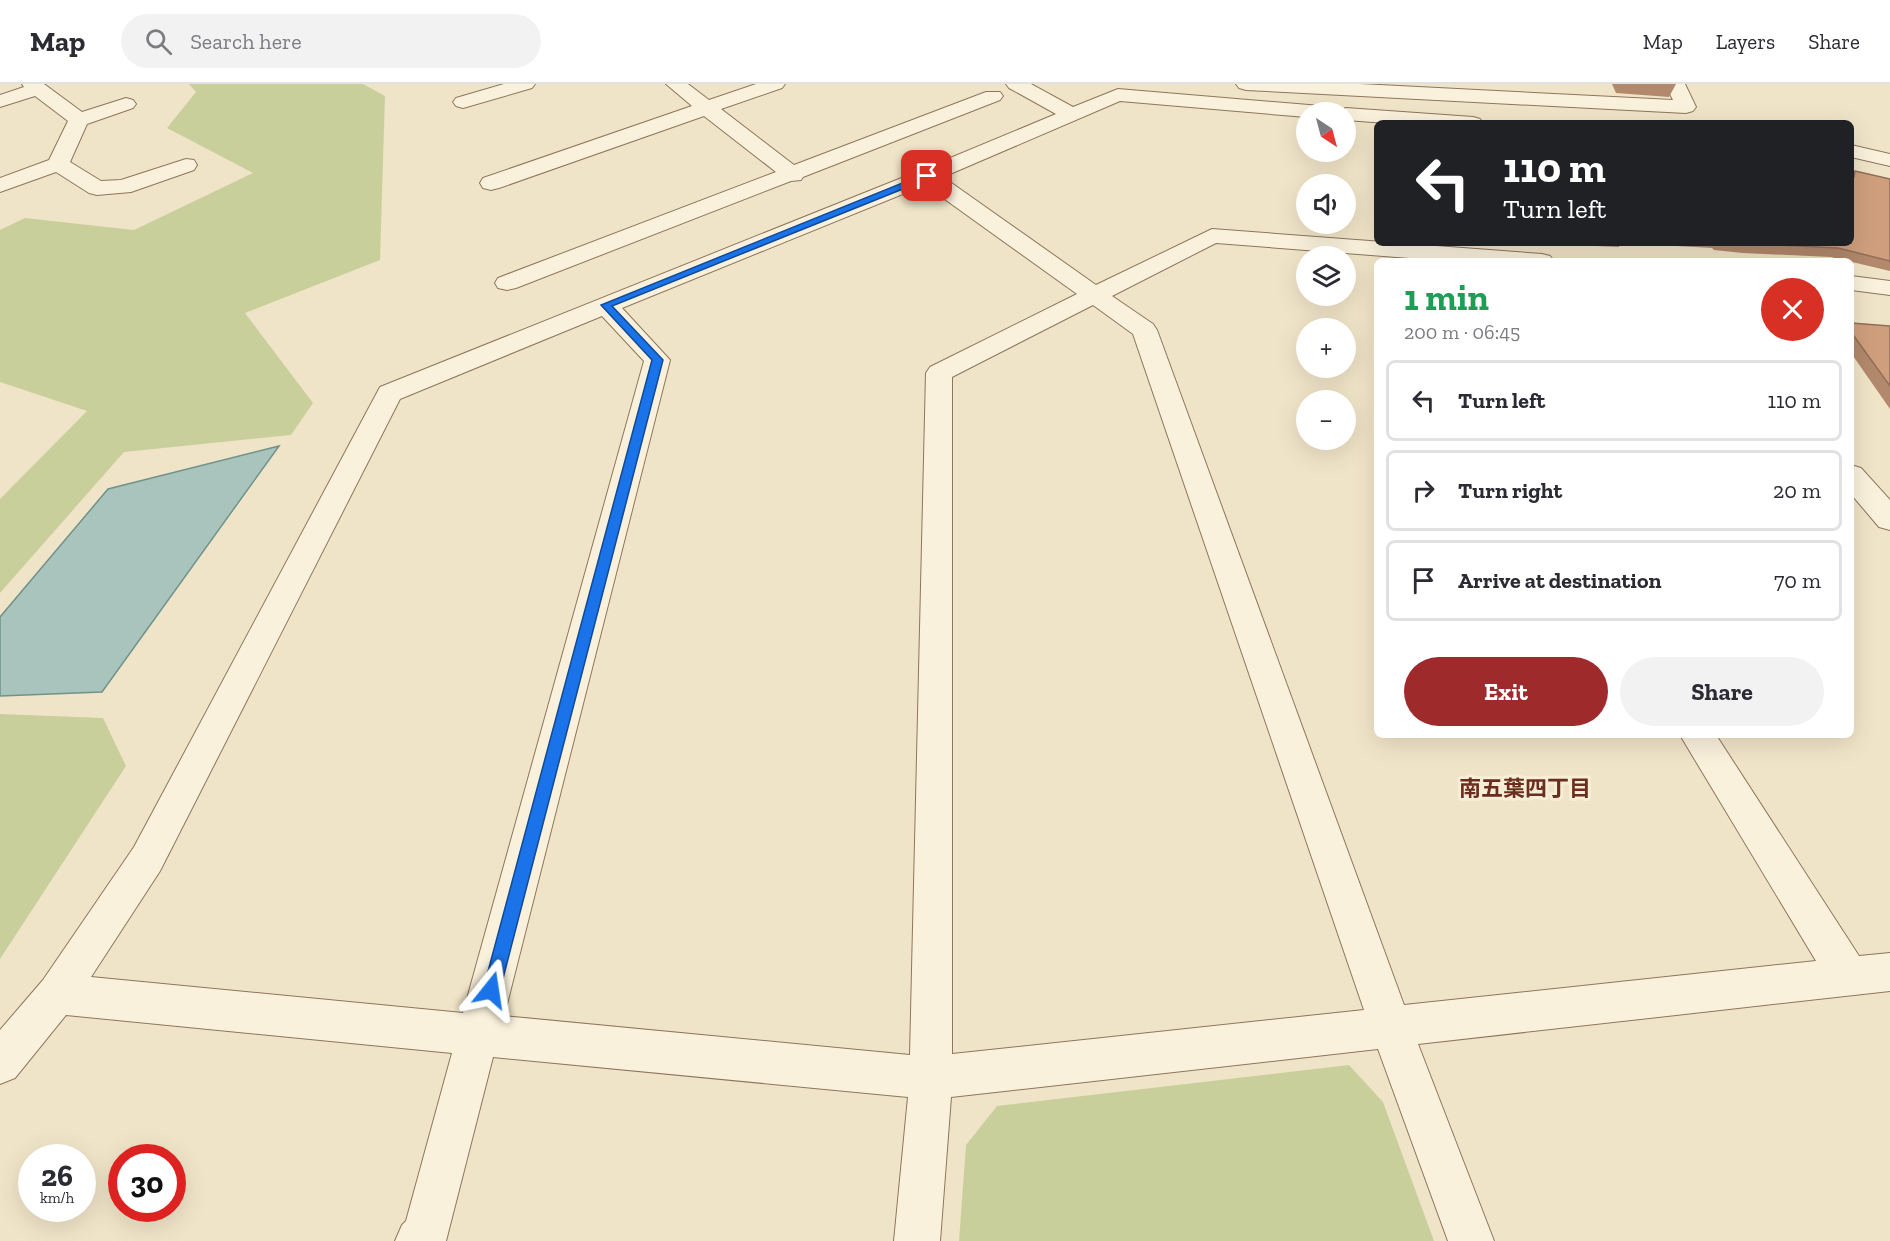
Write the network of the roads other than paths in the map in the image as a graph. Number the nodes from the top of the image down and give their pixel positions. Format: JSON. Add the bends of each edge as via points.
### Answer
{"nodes":[{"id":1,"x":525,"y":84,"type":"edge"},
{"id":2,"x":676,"y":84,"type":"edge"},
{"id":3,"x":775,"y":84,"type":"edge"},
{"id":4,"x":1016,"y":84,"type":"edge"},
{"id":5,"x":1675,"y":84,"type":"edge"},
{"id":6,"x":35,"y":86,"type":"edge"},
{"id":7,"x":1392,"y":87,"type":"edge"},
{"id":8,"x":1118,"y":89,"type":"edge"},
{"id":9,"x":1536,"y":91,"type":"edge"},
{"id":10,"x":1247,"y":92,"type":"edge"},
{"id":11,"x":993,"y":96,"type":"dead end"},
{"id":12,"x":0,"y":101,"type":"edge"},
{"id":13,"x":463,"y":102,"type":"dead end"},
{"id":14,"x":126,"y":104,"type":"dead end"},
{"id":15,"x":1296,"y":105,"type":"edge"},
{"id":16,"x":706,"y":108,"type":"junction"},
{"id":17,"x":963,"y":110,"type":"junction"},
{"id":18,"x":1071,"y":114,"type":"junction"},
{"id":19,"x":1356,"y":115,"type":"edge"},
{"id":20,"x":79,"y":120,"type":"junction"},
{"id":21,"x":1431,"y":120,"type":"edge"},
{"id":22,"x":995,"y":130,"type":"junction"},
{"id":23,"x":1854,"y":152,"type":"edge"},
{"id":24,"x":1890,"y":160,"type":"edge"},
{"id":25,"x":58,"y":164,"type":"junction"},
{"id":26,"x":186,"y":165,"type":"dead end"},
{"id":27,"x":793,"y":174,"type":"junction"},
{"id":28,"x":927,"y":176,"type":"junction"},
{"id":29,"x":491,"y":183,"type":"dead end"},
{"id":30,"x":0,"y":185,"type":"edge"},
{"id":31,"x":1454,"y":258,"type":"edge"},
{"id":32,"x":507,"y":283,"type":"dead end"},
{"id":33,"x":1854,"y":283,"type":"edge"},
{"id":34,"x":1890,"y":288,"type":"edge"},
{"id":35,"x":1094,"y":294,"type":"junction"},
{"id":36,"x":606,"y":305,"type":"junction"},
{"id":37,"x":1854,"y":478,"type":"edge"},
{"id":38,"x":1890,"y":519,"type":"edge"},
{"id":39,"x":1699,"y":738,"type":"edge"},
{"id":40,"x":1890,"y":972,"type":"edge"},
{"id":41,"x":1849,"y":977,"type":"junction"},
{"id":42,"x":57,"y":994,"type":"junction"},
{"id":43,"x":1391,"y":1027,"type":"junction"},
{"id":44,"x":479,"y":1035,"type":"junction"},
{"id":45,"x":0,"y":1063,"type":"edge"},
{"id":46,"x":931,"y":1078,"type":"junction"},
{"id":47,"x":424,"y":1239,"type":"edge"},
{"id":48,"x":917,"y":1241,"type":"edge"},
{"id":49,"x":1471,"y":1241,"type":"edge"}],
"edges":[{"from":1,"to":13,"type":"street"},
{"from":2,"to":16,"type":"street"},
{"from":3,"to":16,"type":"street"},
{"from":4,"to":18,"type":"street"},
{"from":5,"to":9,"type":"street","via":[[1686,107]]},
{"from":6,"to":12,"type":"street"},
{"from":6,"to":20,"type":"street"},
{"from":7,"to":9,"type":"street"},
{"from":7,"to":10,"type":"street"},
{"from":8,"to":10,"type":"street"},
{"from":8,"to":18,"type":"street"},
{"from":10,"to":15,"type":"street"},
{"from":11,"to":17,"type":"street"},
{"from":14,"to":20,"type":"street"},
{"from":16,"to":27,"type":"street"},
{"from":16,"to":29,"type":"street"},
{"from":17,"to":22,"type":"street"},
{"from":17,"to":27,"type":"street"},
{"from":18,"to":22,"type":"street"},
{"from":19,"to":21,"type":"street"},
{"from":20,"to":25,"type":"street"},
{"from":22,"to":28,"type":"street"},
{"from":23,"to":24,"type":"street"},
{"from":25,"to":26,"type":"street","via":[[97,188],[123,187]]},
{"from":25,"to":30,"type":"street"},
{"from":27,"to":32,"type":"street"},
{"from":28,"to":35,"type":"street"},
{"from":28,"to":36,"type":"street"},
{"from":31,"to":35,"type":"street","via":[[1212,236]]},
{"from":33,"to":34,"type":"street"},
{"from":35,"to":43,"type":"street","via":[[1144,330]]},
{"from":35,"to":46,"type":"street","via":[[939,373]]},
{"from":36,"to":42,"type":"street","via":[[389,393],[147,859]]},
{"from":36,"to":44,"type":"street","via":[[657,360]]},
{"from":37,"to":38,"type":"street"},
{"from":39,"to":41,"type":"street"},
{"from":40,"to":41,"type":"street"},
{"from":41,"to":43,"type":"street"},
{"from":42,"to":44,"type":"street"},
{"from":42,"to":45,"type":"street"},
{"from":43,"to":46,"type":"street"},
{"from":43,"to":49,"type":"street"},
{"from":44,"to":46,"type":"street"},
{"from":44,"to":47,"type":"street"},
{"from":46,"to":48,"type":"street"}]}
